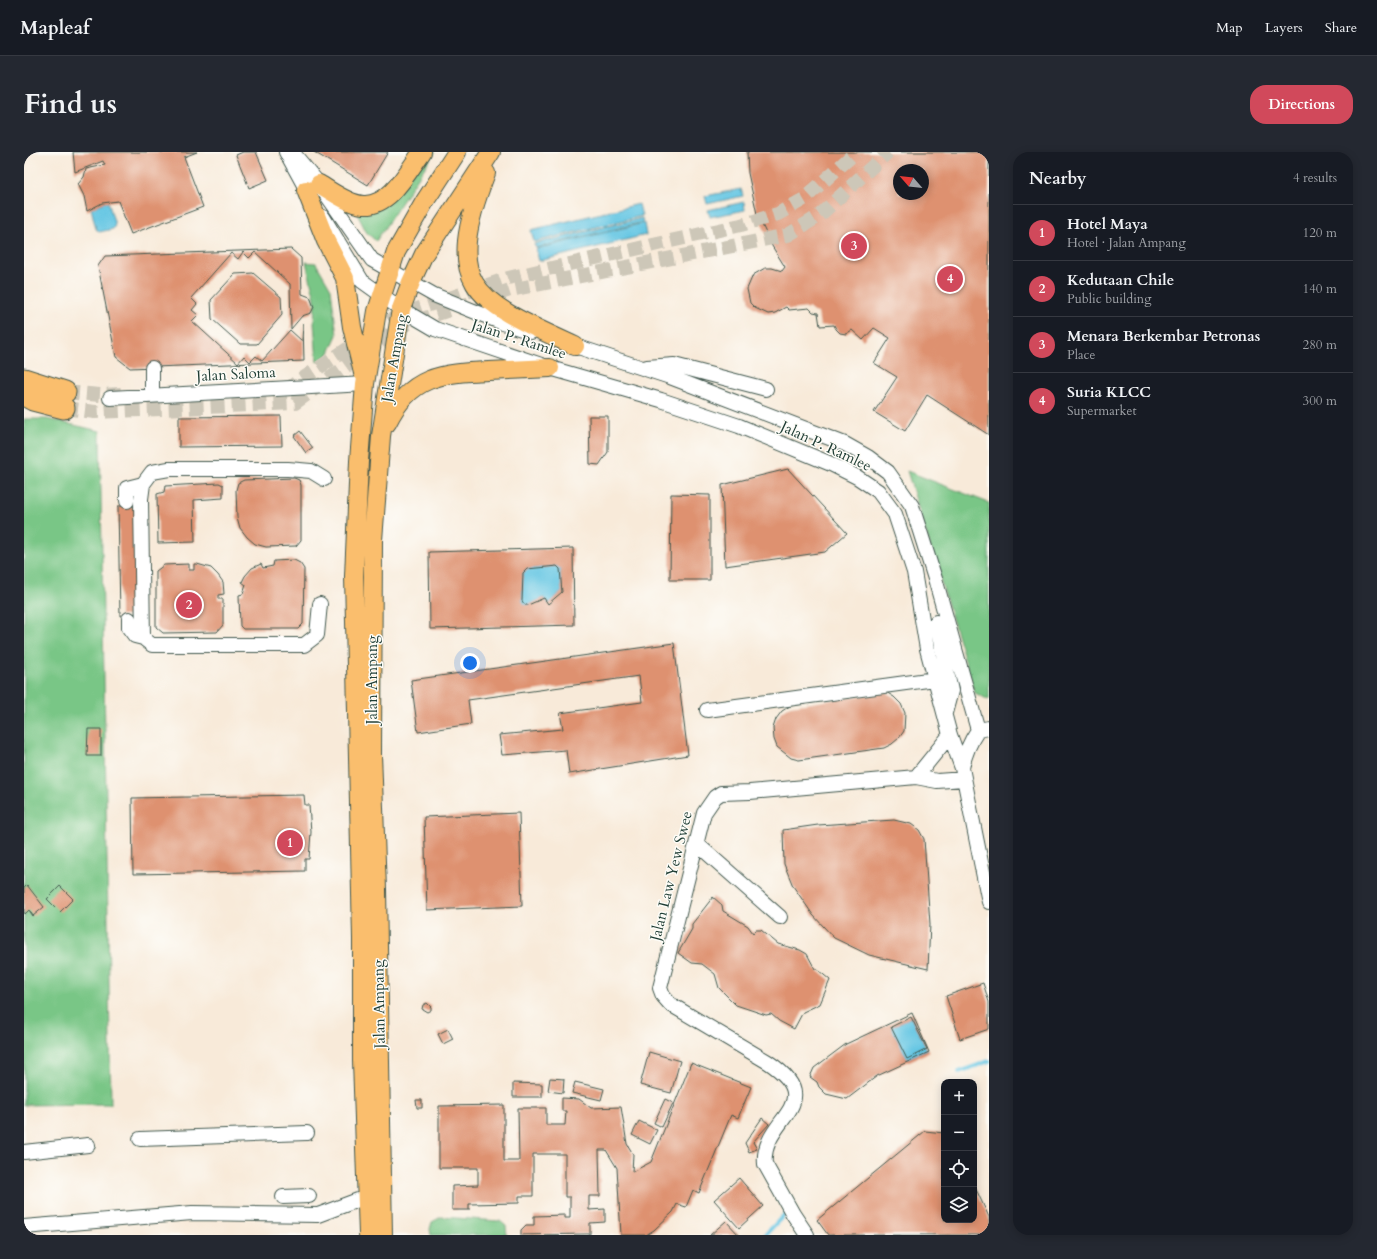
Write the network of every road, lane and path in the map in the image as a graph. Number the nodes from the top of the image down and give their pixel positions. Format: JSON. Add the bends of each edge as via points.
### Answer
{"nodes":[{"id":1,"x":286,"y":152,"type":"edge"},
{"id":2,"x":293,"y":152,"type":"edge"},
{"id":3,"x":422,"y":152,"type":"edge"},
{"id":4,"x":457,"y":152,"type":"edge"},
{"id":5,"x":491,"y":152,"type":"edge"},
{"id":6,"x":494,"y":152,"type":"edge"},
{"id":7,"x":312,"y":187,"type":"junction"},
{"id":8,"x":390,"y":271,"type":"junction"},
{"id":9,"x":411,"y":282,"type":"junction"},
{"id":10,"x":381,"y":296,"type":"junction"},
{"id":11,"x":401,"y":309,"type":"junction"},
{"id":12,"x":575,"y":346,"type":"junction"},
{"id":13,"x":641,"y":367,"type":"junction"},
{"id":14,"x":152,"y":368,"type":"dead end"},
{"id":15,"x":550,"y":368,"type":"junction"},
{"id":16,"x":24,"y":379,"type":"edge"},
{"id":17,"x":365,"y":384,"type":"junction"},
{"id":18,"x":766,"y":389,"type":"dead end"},
{"id":19,"x":24,"y":395,"type":"edge"},
{"id":20,"x":152,"y":396,"type":"junction"},
{"id":21,"x":110,"y":398,"type":"tunnel mouth"},
{"id":22,"x":381,"y":436,"type":"junction"},
{"id":23,"x":324,"y":479,"type":"dead end"},
{"id":24,"x":143,"y":484,"type":"junction"},
{"id":25,"x":127,"y":501,"type":"dead end"},
{"id":26,"x":320,"y":604,"type":"dead end"},
{"id":27,"x":129,"y":619,"type":"dead end"},
{"id":28,"x":936,"y":622,"type":"dead end"},
{"id":29,"x":144,"y":638,"type":"junction"},
{"id":30,"x":935,"y":679,"type":"junction"},
{"id":31,"x":707,"y":710,"type":"dead end"},
{"id":32,"x":945,"y":715,"type":"junction"},
{"id":33,"x":984,"y":729,"type":"edge"},
{"id":34,"x":950,"y":735,"type":"junction"},
{"id":35,"x":963,"y":774,"type":"junction"},
{"id":36,"x":916,"y":777,"type":"junction"},
{"id":37,"x":697,"y":844,"type":"junction"},
{"id":38,"x":989,"y":902,"type":"edge"},
{"id":39,"x":780,"y":917,"type":"dead end"},
{"id":40,"x":307,"y":1133,"type":"dead end"},
{"id":41,"x":140,"y":1139,"type":"dead end"},
{"id":42,"x":88,"y":1145,"type":"dead end"},
{"id":43,"x":24,"y":1152,"type":"edge"},
{"id":44,"x":309,"y":1196,"type":"dead end"},
{"id":45,"x":283,"y":1197,"type":"dead end"},
{"id":46,"x":367,"y":1199,"type":"junction"},
{"id":47,"x":24,"y":1226,"type":"edge"},
{"id":48,"x":368,"y":1235,"type":"edge"},
{"id":49,"x":383,"y":1235,"type":"edge"},
{"id":50,"x":807,"y":1235,"type":"edge"}],
"edges":[{"from":1,"to":7,"type":"street"},
{"from":2,"to":7,"type":"street"},
{"from":3,"to":7,"type":"main road","via":[[400,182],[385,198],[375,203],[363,205]]},
{"from":4,"to":8,"type":"main road","name":"Jalan Ampang","via":[[399,245]]},
{"from":5,"to":9,"type":"main road","name":"Jalan Ampang","via":[[424,254]]},
{"from":6,"to":12,"type":"main road","via":[[468,227],[465,254],[472,281],[480,293],[512,317]]},
{"from":7,"to":8,"type":"street","name":"Jalan P. Ramlee","via":[[372,260]]},
{"from":7,"to":10,"type":"street","name":"Jalan P. Ramlee","via":[[362,281]]},
{"from":7,"to":17,"type":"main road","via":[[326,241],[345,278],[352,327]]},
{"from":8,"to":9,"type":"street","name":"Jalan P. Ramlee"},
{"from":8,"to":10,"type":"main road","name":"Jalan Ampang"},
{"from":9,"to":11,"type":"main road","name":"Jalan Ampang"},
{"from":9,"to":12,"type":"street","name":"Jalan P. Ramlee","via":[[434,295],[503,323]]},
{"from":10,"to":11,"type":"street","name":"Jalan P. Ramlee"},
{"from":10,"to":17,"type":"main road","name":"Jalan Ampang","via":[[374,323]]},
{"from":11,"to":15,"type":"street","name":"Jalan P. Ramlee","via":[[435,329]]},
{"from":11,"to":22,"type":"main road","name":"Jalan Ampang"},
{"from":12,"to":13,"type":"street","name":"Jalan P. Ramlee"},
{"from":13,"to":18,"type":"street","via":[[674,365]]},
{"from":13,"to":33,"type":"street","name":"Jalan P. Ramlee","via":[[845,444],[888,472],[912,506]]},
{"from":14,"to":20,"type":"street"},
{"from":15,"to":22,"type":"main road","via":[[450,372],[424,381],[404,396],[394,409]]},
{"from":15,"to":30,"type":"street","name":"Jalan P. Ramlee","via":[[662,400],[738,426],[831,464],[878,491],[895,514],[914,572],[927,649]]},
{"from":16,"to":19,"type":"highway","via":[[65,400],[34,400]]},
{"from":17,"to":20,"type":"street","name":"Jalan Saloma"},
{"from":17,"to":46,"type":"main road","name":"Jalan Ampang","via":[[354,576],[362,939],[362,1061]]},
{"from":20,"to":21,"type":"street","name":"Jalan Saloma"},
{"from":22,"to":49,"type":"main road","name":"Jalan Ampang","via":[[373,540],[372,754]]},
{"from":23,"to":24,"type":"street","via":[[311,471],[288,469],[169,469],[152,472]]},
{"from":24,"to":25,"type":"street","via":[[127,488]]},
{"from":24,"to":29,"type":"street","via":[[141,499]]},
{"from":26,"to":29,"type":"street","via":[[317,635],[304,645],[152,645]]},
{"from":27,"to":29,"type":"street","via":[[129,628],[135,636]]},
{"from":28,"to":32,"type":"street","via":[[950,691]]},
{"from":30,"to":31,"type":"street"},
{"from":30,"to":32,"type":"street","name":"Jalan P. Ramlee"},
{"from":32,"to":34,"type":"street","name":"Jalan P. Ramlee"},
{"from":33,"to":35,"type":"street","via":[[968,746]]},
{"from":34,"to":35,"type":"street","name":"Jalan P. Ramlee"},
{"from":34,"to":36,"type":"street"},
{"from":35,"to":36,"type":"street","name":"Jalan Law Yew Swee","via":[[937,781]]},
{"from":35,"to":38,"type":"street","name":"Jalan P. Ramlee"},
{"from":36,"to":37,"type":"street","name":"Jalan Law Yew Swee","via":[[721,793],[704,813]]},
{"from":37,"to":39,"type":"street"},
{"from":37,"to":50,"type":"street","name":"Jalan Law Yew Swee","via":[[660,988],[670,1004],[768,1062],[790,1081],[794,1094],[793,1106],[773,1132],[764,1156],[765,1164]]},
{"from":40,"to":41,"type":"street"},
{"from":42,"to":43,"type":"street"},
{"from":44,"to":45,"type":"street"},
{"from":46,"to":47,"type":"street","via":[[358,1200],[318,1216],[192,1214]]},
{"from":46,"to":48,"type":"main road","name":"Jalan Ampang"}]}
